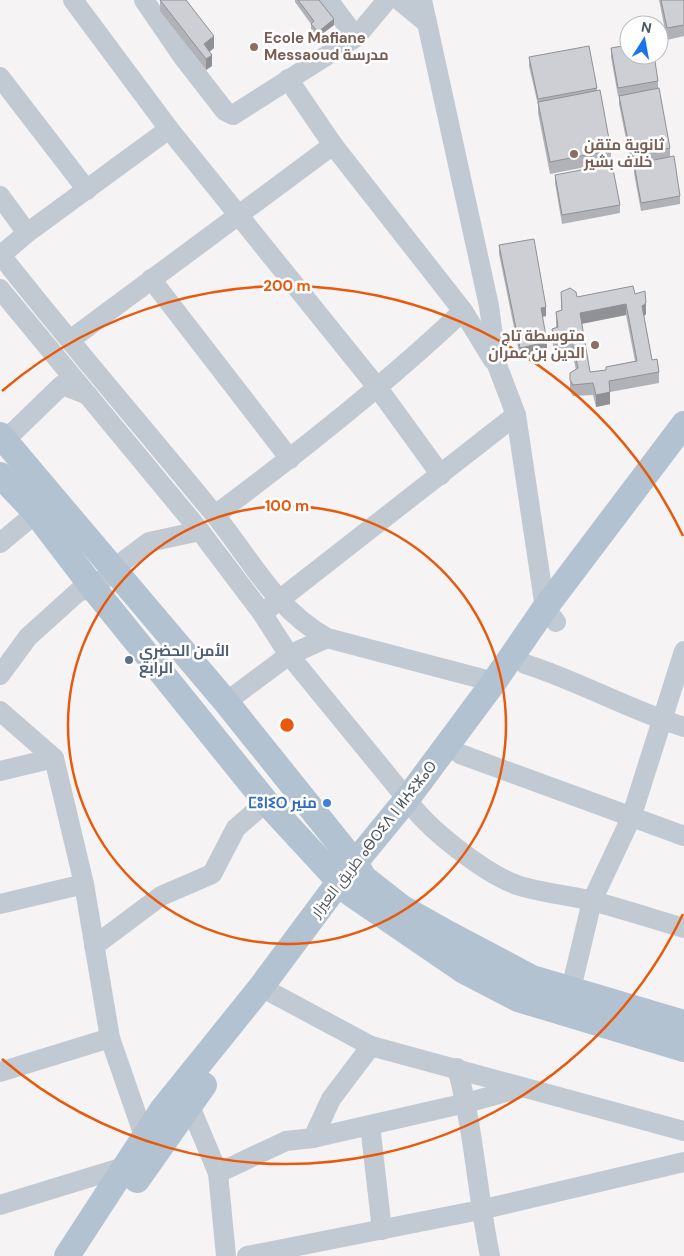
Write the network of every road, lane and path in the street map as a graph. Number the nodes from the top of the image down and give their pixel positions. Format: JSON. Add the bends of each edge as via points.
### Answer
{"nodes":[{"id":1,"x":73,"y":0,"type":"edge"},
{"id":2,"x":144,"y":0,"type":"edge"},
{"id":3,"x":328,"y":0,"type":"edge"},
{"id":4,"x":387,"y":0,"type":"edge"},
{"id":5,"x":399,"y":0,"type":"edge"},
{"id":6,"x":422,"y":0,"type":"edge"},
{"id":7,"x":427,"y":23,"type":"junction"},
{"id":8,"x":356,"y":37,"type":"junction"},
{"id":9,"x":0,"y":77,"type":"edge"},
{"id":10,"x":288,"y":79,"type":"junction"},
{"id":11,"x":169,"y":129,"type":"junction"},
{"id":12,"x":333,"y":145,"type":"junction"},
{"id":13,"x":87,"y":190,"type":"junction"},
{"id":14,"x":0,"y":196,"type":"edge"},
{"id":15,"x":238,"y":214,"type":"junction"},
{"id":16,"x":27,"y":233,"type":"junction"},
{"id":17,"x":1,"y":255,"type":"edge"},
{"id":18,"x":151,"y":279,"type":"junction"},
{"id":19,"x":0,"y":289,"type":"edge"},
{"id":20,"x":463,"y":311,"type":"junction"},
{"id":21,"x":70,"y":340,"type":"junction"},
{"id":22,"x":497,"y":365,"type":"junction"},
{"id":23,"x":105,"y":382,"type":"junction"},
{"id":24,"x":376,"y":387,"type":"junction"},
{"id":25,"x":90,"y":395,"type":"junction"},
{"id":26,"x":516,"y":415,"type":"junction"},
{"id":27,"x":2,"y":440,"type":"edge"},
{"id":28,"x":681,"y":442,"type":"edge"},
{"id":29,"x":290,"y":459,"type":"junction"},
{"id":30,"x":0,"y":475,"type":"edge"},
{"id":31,"x":441,"y":475,"type":"junction"},
{"id":32,"x":36,"y":513,"type":"junction"},
{"id":33,"x":215,"y":516,"type":"junction"},
{"id":34,"x":200,"y":531,"type":"junction"},
{"id":35,"x":0,"y":543,"type":"edge"},
{"id":36,"x":113,"y":569,"type":"junction"},
{"id":37,"x":94,"y":588,"type":"junction"},
{"id":38,"x":278,"y":601,"type":"junction"},
{"id":39,"x":262,"y":613,"type":"junction"},
{"id":40,"x":550,"y":615,"type":"junction"},
{"id":41,"x":327,"y":638,"type":"junction"},
{"id":42,"x":684,"y":651,"type":"edge"},
{"id":43,"x":289,"y":655,"type":"junction"},
{"id":44,"x":525,"y":664,"type":"junction"},
{"id":45,"x":0,"y":675,"type":"edge"},
{"id":46,"x":494,"y":682,"type":"junction"},
{"id":47,"x":226,"y":702,"type":"junction"},
{"id":48,"x":0,"y":711,"type":"edge"},
{"id":49,"x":662,"y":720,"type":"junction"},
{"id":50,"x":684,"y":727,"type":"edge"},
{"id":51,"x":460,"y":754,"type":"junction"},
{"id":52,"x":54,"y":758,"type":"junction"},
{"id":53,"x":0,"y":771,"type":"edge"},
{"id":54,"x":266,"y":802,"type":"junction"},
{"id":55,"x":411,"y":805,"type":"junction"},
{"id":56,"x":631,"y":818,"type":"junction"},
{"id":57,"x":684,"y":836,"type":"edge"},
{"id":58,"x":352,"y":879,"type":"junction"},
{"id":59,"x":84,"y":884,"type":"junction"},
{"id":60,"x":592,"y":901,"type":"junction"},
{"id":61,"x":0,"y":904,"type":"edge"},
{"id":62,"x":684,"y":928,"type":"edge"},
{"id":63,"x":94,"y":946,"type":"junction"},
{"id":64,"x":571,"y":989,"type":"junction"},
{"id":65,"x":268,"y":991,"type":"junction"},
{"id":66,"x":557,"y":1012,"type":"junction"},
{"id":67,"x":684,"y":1023,"type":"edge"},
{"id":68,"x":110,"y":1038,"type":"junction"},
{"id":69,"x":371,"y":1046,"type":"junction"},
{"id":70,"x":684,"y":1049,"type":"edge"},
{"id":71,"x":456,"y":1068,"type":"junction"},
{"id":72,"x":0,"y":1072,"type":"edge"},
{"id":73,"x":521,"y":1088,"type":"junction"},
{"id":74,"x":466,"y":1103,"type":"junction"},
{"id":75,"x":189,"y":1104,"type":"junction"},
{"id":76,"x":370,"y":1125,"type":"junction"},
{"id":77,"x":684,"y":1130,"type":"edge"},
{"id":78,"x":313,"y":1138,"type":"junction"},
{"id":79,"x":150,"y":1144,"type":"junction"},
{"id":80,"x":684,"y":1162,"type":"edge"},
{"id":81,"x":127,"y":1166,"type":"junction"},
{"id":82,"x":218,"y":1173,"type":"junction"},
{"id":83,"x":0,"y":1205,"type":"edge"},
{"id":84,"x":480,"y":1210,"type":"junction"},
{"id":85,"x":382,"y":1230,"type":"junction"},
{"id":86,"x":68,"y":1256,"type":"edge"},
{"id":87,"x":88,"y":1256,"type":"edge"},
{"id":88,"x":226,"y":1256,"type":"edge"},
{"id":89,"x":247,"y":1256,"type":"edge"},
{"id":90,"x":490,"y":1256,"type":"edge"}],
"edges":[{"from":1,"to":11,"type":"street"},
{"from":2,"to":10,"type":"street","via":[[183,57],[229,114],[237,114]]},
{"from":3,"to":8,"type":"street"},
{"from":4,"to":8,"type":"street"},
{"from":5,"to":7,"type":"street"},
{"from":6,"to":7,"type":"street"},
{"from":7,"to":22,"type":"street","via":[[489,306]]},
{"from":8,"to":10,"type":"street"},
{"from":9,"to":13,"type":"street"},
{"from":10,"to":12,"type":"street"},
{"from":11,"to":13,"type":"street"},
{"from":11,"to":15,"type":"street"},
{"from":12,"to":15,"type":"street"},
{"from":12,"to":20,"type":"street"},
{"from":13,"to":16,"type":"street"},
{"from":14,"to":16,"type":"street"},
{"from":15,"to":18,"type":"street"},
{"from":15,"to":24,"type":"street"},
{"from":16,"to":17,"type":"street"},
{"from":17,"to":21,"type":"street"},
{"from":18,"to":21,"type":"street"},
{"from":18,"to":29,"type":"street"},
{"from":19,"to":25,"type":"street"},
{"from":20,"to":22,"type":"street"},
{"from":20,"to":24,"type":"street"},
{"from":21,"to":23,"type":"street"},
{"from":22,"to":26,"type":"street"},
{"from":23,"to":25,"type":"street"},
{"from":23,"to":33,"type":"street"},
{"from":24,"to":29,"type":"street"},
{"from":24,"to":31,"type":"street"},
{"from":25,"to":27,"type":"street","via":[[62,385]]},
{"from":25,"to":34,"type":"street"},
{"from":26,"to":31,"type":"street"},
{"from":26,"to":40,"type":"street"},
{"from":27,"to":36,"type":"main road"},
{"from":28,"to":40,"type":"main road","name":"طريق العيزار ⴰⴱⵔⵉⴷ ⵏ ⵍⵄⵉⵣⴰⵔ"},
{"from":29,"to":33,"type":"street"},
{"from":30,"to":32,"type":"main road"},
{"from":31,"to":38,"type":"street"},
{"from":32,"to":35,"type":"street"},
{"from":32,"to":37,"type":"main road"},
{"from":33,"to":38,"type":"street"},
{"from":34,"to":36,"type":"street","via":[[148,542]]},
{"from":34,"to":39,"type":"street"},
{"from":36,"to":37,"type":"street"},
{"from":36,"to":47,"type":"main road"},
{"from":37,"to":45,"type":"street","via":[[79,591],[28,638]]},
{"from":37,"to":54,"type":"main road"},
{"from":38,"to":39,"type":"street"},
{"from":38,"to":41,"type":"street"},
{"from":39,"to":43,"type":"street"},
{"from":40,"to":44,"type":"main road","name":"طريق العيزار ⴰⴱⵔⵉⴷ ⵏ ⵍⵄⵉⵣⴰⵔ"},
{"from":40,"to":46,"type":"main road","name":"طريق العيزار ⴰⴱⵔⵉⴷ ⵏ ⵍⵄⵉⵣⴰⵔ"},
{"from":41,"to":43,"type":"street"},
{"from":41,"to":46,"type":"street"},
{"from":42,"to":49,"type":"street"},
{"from":43,"to":47,"type":"street"},
{"from":43,"to":55,"type":"street"},
{"from":44,"to":49,"type":"street","via":[[572,680]]},
{"from":44,"to":51,"type":"main road","name":"طريق العيزار ⴰⴱⵔⵉⴷ ⵏ ⵍⵄⵉⵣⴰⵔ"},
{"from":46,"to":55,"type":"main road","name":"طريق العيزار ⴰⴱⵔⵉⴷ ⵏ ⵍⵄⵉⵣⴰⵔ"},
{"from":47,"to":58,"type":"main road"},
{"from":48,"to":52,"type":"street"},
{"from":49,"to":50,"type":"street"},
{"from":49,"to":56,"type":"street"},
{"from":51,"to":55,"type":"main road","name":"طريق العيزار ⴰⴱⵔⵉⴷ ⵏ ⵍⵄⵉⵣⴰⵔ"},
{"from":51,"to":56,"type":"street"},
{"from":52,"to":53,"type":"street"},
{"from":52,"to":59,"type":"street"},
{"from":54,"to":58,"type":"main road"},
{"from":54,"to":63,"type":"street","via":[[236,828],[212,874],[161,896]]},
{"from":55,"to":58,"type":"main road","name":"طريق العيزار ⴰⴱⵔⵉⴷ ⵏ ⵍⵄⵉⵣⴰⵔ"},
{"from":55,"to":60,"type":"street","via":[[468,857],[492,873],[518,885]]},
{"from":56,"to":57,"type":"street"},
{"from":56,"to":60,"type":"street"},
{"from":58,"to":64,"type":"main road","via":[[532,978]]},
{"from":58,"to":65,"type":"main road","name":"طريق العيزار ⴰⴱⵔⵉⴷ ⵏ ⵍⵄⵉⵣⴰⵔ"},
{"from":58,"to":66,"type":"main road","via":[[464,971],[518,1000]]},
{"from":59,"to":61,"type":"street"},
{"from":59,"to":63,"type":"street"},
{"from":60,"to":62,"type":"street"},
{"from":60,"to":64,"type":"street"},
{"from":63,"to":68,"type":"street"},
{"from":64,"to":66,"type":"street"},
{"from":64,"to":67,"type":"main road"},
{"from":65,"to":69,"type":"street"},
{"from":65,"to":75,"type":"main road","name":"طريق العيزار ⴰⴱⵔⵉⴷ ⵏ ⵍⵄⵉⵣⴰⵔ"},
{"from":65,"to":79,"type":"main road","name":"طريق العيزار ⴰⴱⵔⵉⴷ ⵏ ⵍⵄⵉⵣⴰⵔ"},
{"from":66,"to":70,"type":"main road"},
{"from":68,"to":72,"type":"street"},
{"from":68,"to":79,"type":"street"},
{"from":69,"to":71,"type":"street"},
{"from":69,"to":78,"type":"street","via":[[332,1099]]},
{"from":71,"to":73,"type":"street"},
{"from":71,"to":74,"type":"street"},
{"from":73,"to":74,"type":"street"},
{"from":73,"to":77,"type":"street"},
{"from":74,"to":76,"type":"street"},
{"from":74,"to":84,"type":"street"},
{"from":75,"to":79,"type":"main road","name":"طريق العيزار ⴰⴱⵔⵉⴷ ⵏ ⵍⵄⵉⵣⴰⵔ"},
{"from":75,"to":82,"type":"street"},
{"from":76,"to":78,"type":"street"},
{"from":76,"to":85,"type":"street"},
{"from":78,"to":82,"type":"street","via":[[286,1141]]},
{"from":79,"to":81,"type":"main road","name":"طريق العيزار ⴰⴱⵔⵉⴷ ⵏ ⵍⵄⵉⵣⴰⵔ"},
{"from":79,"to":87,"type":"main road","name":"طريق العيزار ⴰⴱⵔⵉⴷ ⵏ ⵍⵄⵉⵣⴰⵔ"},
{"from":80,"to":84,"type":"street"},
{"from":81,"to":83,"type":"street"},
{"from":81,"to":86,"type":"main road","name":"طريق العيزار ⴰⴱⵔⵉⴷ ⵏ ⵍⵄⵉⵣⴰⵔ"},
{"from":82,"to":88,"type":"street"},
{"from":84,"to":85,"type":"street"},
{"from":84,"to":90,"type":"street"},
{"from":85,"to":89,"type":"street"}]}
